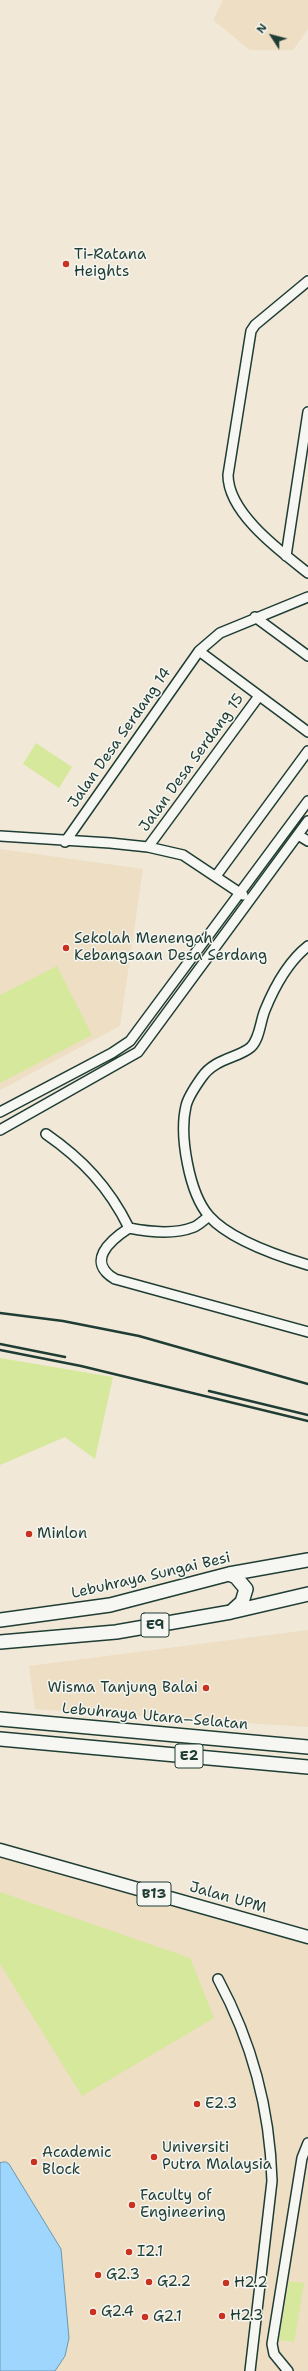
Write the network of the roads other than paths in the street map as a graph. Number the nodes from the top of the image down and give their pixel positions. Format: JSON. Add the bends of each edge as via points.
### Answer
{"nodes":[{"id":1,"x":308,"y":281,"type":"edge"},
{"id":2,"x":308,"y":412,"type":"edge"},
{"id":3,"x":286,"y":556,"type":"junction"},
{"id":4,"x":308,"y":573,"type":"edge"},
{"id":5,"x":308,"y":597,"type":"edge"},
{"id":6,"x":255,"y":617,"type":"junction"},
{"id":7,"x":199,"y":651,"type":"junction"},
{"id":8,"x":308,"y":656,"type":"edge"},
{"id":9,"x":259,"y":696,"type":"junction"},
{"id":10,"x":308,"y":732,"type":"edge"},
{"id":11,"x":308,"y":751,"type":"edge"},
{"id":12,"x":308,"y":801,"type":"edge"},
{"id":13,"x":308,"y":821,"type":"edge"},
{"id":14,"x":298,"y":835,"type":"junction"},
{"id":15,"x":0,"y":836,"type":"edge"},
{"id":16,"x":308,"y":841,"type":"edge"},
{"id":17,"x":64,"y":842,"type":"junction"},
{"id":18,"x":148,"y":847,"type":"junction"},
{"id":19,"x":216,"y":876,"type":"junction"},
{"id":20,"x":239,"y":893,"type":"junction"},
{"id":21,"x":250,"y":900,"type":"junction"},
{"id":22,"x":308,"y":946,"type":"edge"},
{"id":23,"x":0,"y":1112,"type":"edge"},
{"id":24,"x":0,"y":1130,"type":"edge"},
{"id":25,"x":46,"y":1134,"type":"dead end"},
{"id":26,"x":209,"y":1216,"type":"junction"},
{"id":27,"x":129,"y":1228,"type":"junction"},
{"id":28,"x":308,"y":1265,"type":"edge"},
{"id":29,"x":308,"y":1332,"type":"edge"},
{"id":30,"x":308,"y":1560,"type":"edge"},
{"id":31,"x":229,"y":1574,"type":"junction"},
{"id":32,"x":308,"y":1594,"type":"edge"},
{"id":33,"x":231,"y":1612,"type":"junction"},
{"id":34,"x":0,"y":1620,"type":"edge"},
{"id":35,"x":0,"y":1642,"type":"edge"},
{"id":36,"x":0,"y":1719,"type":"edge"},
{"id":37,"x":0,"y":1739,"type":"edge"},
{"id":38,"x":308,"y":1747,"type":"edge"},
{"id":39,"x":308,"y":1767,"type":"edge"},
{"id":40,"x":0,"y":1850,"type":"edge"},
{"id":41,"x":308,"y":1937,"type":"edge"},
{"id":42,"x":218,"y":1979,"type":"dead end"},
{"id":43,"x":308,"y":2143,"type":"edge"},
{"id":44,"x":250,"y":2371,"type":"edge"},
{"id":45,"x":288,"y":2371,"type":"edge"}],
"edges":[{"from":1,"to":3,"type":"street","via":[[255,324],[251,331],[228,475],[231,496],[267,541]]},
{"from":2,"to":3,"type":"street"},
{"from":3,"to":4,"type":"street"},
{"from":5,"to":6,"type":"street","name":"Jalan Desa Serdang 14"},
{"from":6,"to":7,"type":"street","name":"Jalan Desa Serdang 14","via":[[220,633]]},
{"from":6,"to":8,"type":"street"},
{"from":7,"to":9,"type":"street"},
{"from":7,"to":17,"type":"street","name":"Jalan Desa Serdang 14"},
{"from":9,"to":10,"type":"street"},
{"from":9,"to":18,"type":"street","name":"Jalan Desa Serdang 15"},
{"from":11,"to":19,"type":"street"},
{"from":12,"to":20,"type":"street"},
{"from":13,"to":14,"type":"street"},
{"from":14,"to":16,"type":"street"},
{"from":14,"to":21,"type":"street"},
{"from":15,"to":17,"type":"street"},
{"from":17,"to":18,"type":"street"},
{"from":18,"to":19,"type":"street","via":[[183,855]]},
{"from":19,"to":20,"type":"street"},
{"from":20,"to":21,"type":"street"},
{"from":20,"to":23,"type":"street","via":[[130,1041]]},
{"from":21,"to":24,"type":"street","via":[[138,1052]]},
{"from":22,"to":26,"type":"street","via":[[281,979],[264,1011],[257,1036],[250,1047],[224,1059],[203,1075],[186,1105],[184,1139],[192,1181]]},
{"from":25,"to":27,"type":"street","via":[[75,1156],[93,1174],[117,1203]]},
{"from":26,"to":27,"type":"street","via":[[195,1227],[174,1231],[148,1232]]},
{"from":26,"to":28,"type":"street","via":[[243,1240],[276,1256]]},
{"from":27,"to":29,"type":"street","via":[[116,1236],[106,1249],[101,1259],[101,1268],[106,1274],[116,1279]]},
{"from":30,"to":31,"type":"highway","name":"Lebuhraya Sungai Besi","number":"E9"},
{"from":31,"to":33,"type":"highway","via":[[236,1577],[246,1589],[242,1602]]},
{"from":31,"to":34,"type":"highway","name":"Lebuhraya Sungai Besi","number":"E9","via":[[110,1605]]},
{"from":32,"to":33,"type":"highway","number":"E9"},
{"from":33,"to":35,"type":"highway","number":"E9","via":[[116,1632]]},
{"from":36,"to":38,"type":"highway","name":"Lebuhraya Utara–Selatan","number":"E2"},
{"from":37,"to":39,"type":"highway","number":"E2"},
{"from":40,"to":41,"type":"main road","name":"Jalan UPM","number":"B13"},
{"from":42,"to":44,"type":"street","via":[[234,2009],[262,2092],[271,2157],[272,2181]]},
{"from":43,"to":45,"type":"street","via":[[302,2158],[272,2344],[274,2354]]}]}
